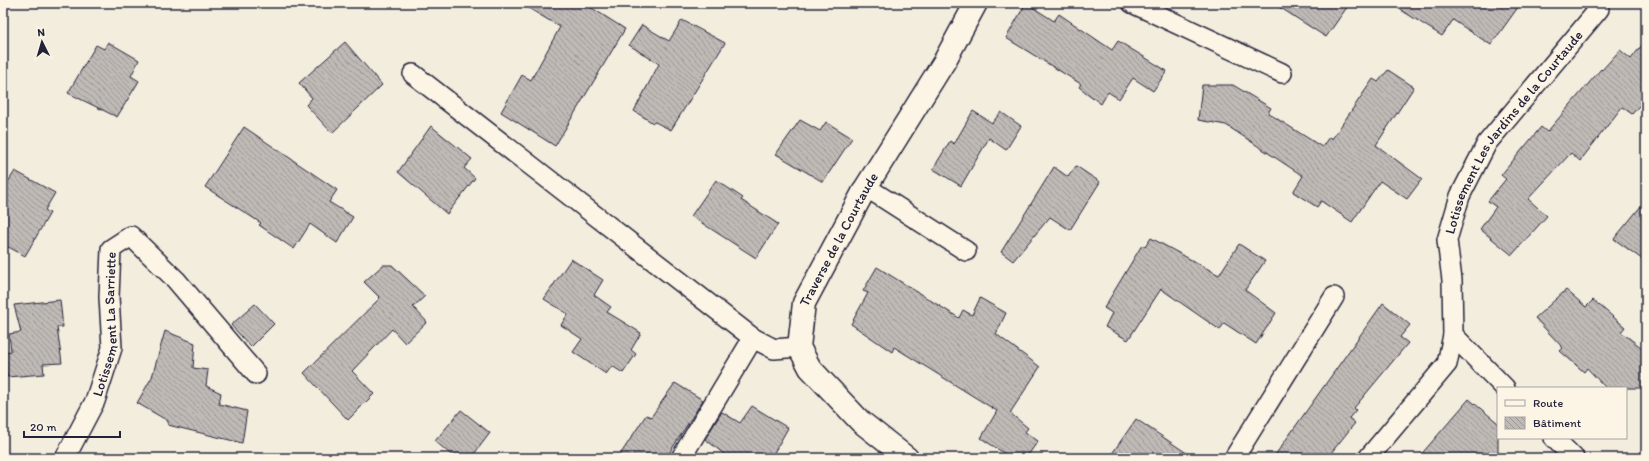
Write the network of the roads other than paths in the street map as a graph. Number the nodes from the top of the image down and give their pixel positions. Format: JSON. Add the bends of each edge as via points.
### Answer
{"nodes":[{"id":1,"x":976,"y":3,"type":"edge"},
{"id":2,"x":1132,"y":3,"type":"edge"},
{"id":3,"x":1594,"y":3,"type":"edge"},
{"id":4,"x":1282,"y":73,"type":"dead end"},
{"id":5,"x":413,"y":74,"type":"dead end"},
{"id":6,"x":866,"y":187,"type":"junction"},
{"id":7,"x":966,"y":251,"type":"dead end"},
{"id":8,"x":1334,"y":297,"type":"dead end"},
{"id":9,"x":1453,"y":335,"type":"junction"},
{"id":10,"x":753,"y":338,"type":"junction"},
{"id":11,"x":799,"y":347,"type":"junction"},
{"id":12,"x":256,"y":374,"type":"dead end"},
{"id":13,"x":1504,"y":387,"type":"edge"},
{"id":14,"x":1555,"y":439,"type":"edge"},
{"id":15,"x":65,"y":458,"type":"edge"},
{"id":16,"x":682,"y":458,"type":"edge"},
{"id":17,"x":907,"y":458,"type":"edge"},
{"id":18,"x":1234,"y":458,"type":"edge"},
{"id":19,"x":1368,"y":458,"type":"edge"},
{"id":20,"x":1574,"y":458,"type":"edge"}],
"edges":[{"from":1,"to":6,"type":"street","name":"Traverse de la Courtaude","via":[[944,62]]},
{"from":2,"to":4,"type":"lane"},
{"from":3,"to":9,"type":"lane","name":"Lotissement Les Jardins de la Courtaude","via":[[1599,9],[1487,144],[1460,196],[1447,240],[1452,280]]},
{"from":5,"to":10,"type":"lane"},
{"from":6,"to":7,"type":"lane"},
{"from":6,"to":11,"type":"street","name":"Traverse de la Courtaude","via":[[804,303]]},
{"from":8,"to":18,"type":"lane"},
{"from":9,"to":13,"type":"lane"},
{"from":9,"to":19,"type":"lane","name":"Lotissement Les Jardins de la Courtaude","via":[[1447,364]]},
{"from":10,"to":11,"type":"lane","via":[[774,349]]},
{"from":10,"to":16,"type":"lane"},
{"from":11,"to":17,"type":"street","via":[[810,368],[860,420]]},
{"from":12,"to":15,"type":"lane","name":"Lotissement La Sarriette","via":[[176,280],[131,236],[111,250],[109,297],[112,348],[95,402]]},
{"from":14,"to":20,"type":"lane"}]}
